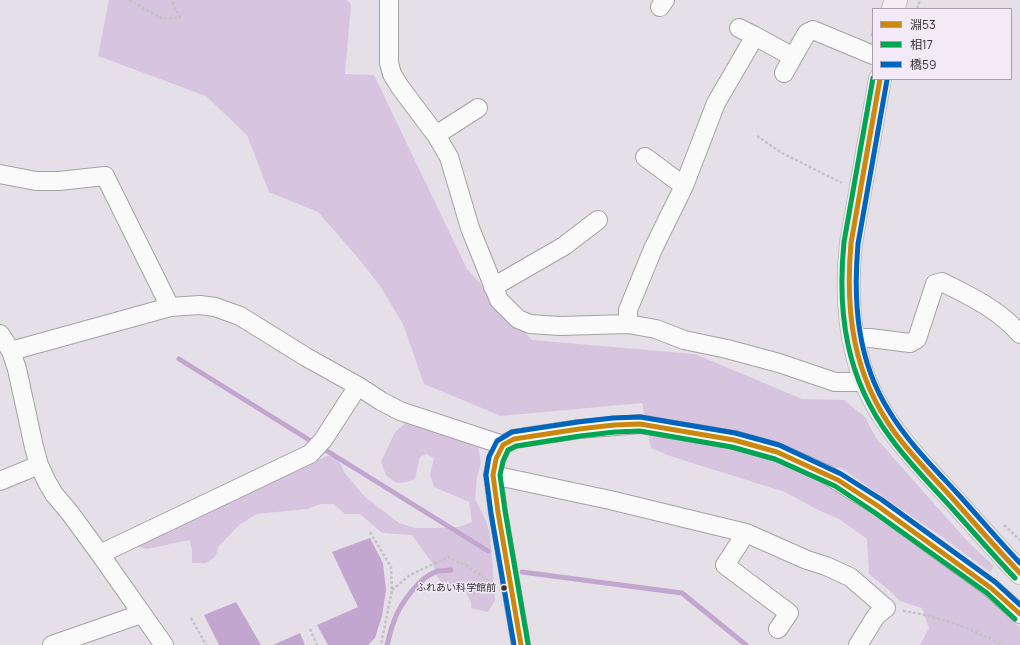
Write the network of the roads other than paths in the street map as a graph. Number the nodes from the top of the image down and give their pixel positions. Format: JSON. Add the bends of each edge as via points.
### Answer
{"nodes":[{"id":1,"x":389,"y":0,"type":"edge"},
{"id":2,"x":872,"y":55,"type":"edge"},
{"id":3,"x":793,"y":57,"type":"junction"},
{"id":4,"x":784,"y":73,"type":"dead end"},
{"id":5,"x":880,"y":80,"type":"edge"},
{"id":6,"x":478,"y":108,"type":"dead end"},
{"id":7,"x":436,"y":135,"type":"junction"},
{"id":8,"x":645,"y":157,"type":"dead end"},
{"id":9,"x":0,"y":174,"type":"edge"},
{"id":10,"x":684,"y":186,"type":"junction"},
{"id":11,"x":598,"y":220,"type":"dead end"},
{"id":12,"x":493,"y":287,"type":"junction"},
{"id":13,"x":170,"y":307,"type":"junction"},
{"id":14,"x":628,"y":324,"type":"junction"},
{"id":15,"x":0,"y":334,"type":"edge"},
{"id":16,"x":1020,"y":334,"type":"edge"},
{"id":17,"x":853,"y":338,"type":"junction"},
{"id":18,"x":11,"y":350,"type":"junction"},
{"id":19,"x":866,"y":382,"type":"junction"},
{"id":20,"x":358,"y":386,"type":"junction"},
{"id":21,"x":503,"y":445,"type":"junction"},
{"id":22,"x":39,"y":465,"type":"junction"},
{"id":23,"x":493,"y":475,"type":"junction"},
{"id":24,"x":0,"y":481,"type":"edge"},
{"id":25,"x":746,"y":533,"type":"junction"},
{"id":26,"x":100,"y":554,"type":"junction"},
{"id":27,"x":1020,"y":573,"type":"edge"},
{"id":28,"x":141,"y":614,"type":"junction"},
{"id":29,"x":1020,"y":614,"type":"edge"},
{"id":30,"x":778,"y":629,"type":"dead end"},
{"id":31,"x":52,"y":645,"type":"edge"},
{"id":32,"x":164,"y":645,"type":"edge"},
{"id":33,"x":521,"y":645,"type":"edge"},
{"id":34,"x":858,"y":645,"type":"edge"}],
"edges":[{"from":1,"to":7,"type":"street","via":[[389,62],[392,74]]},
{"from":2,"to":3,"type":"street","via":[[814,30],[807,33]]},
{"from":3,"to":4,"type":"street"},
{"from":3,"to":10,"type":"street","via":[[747,32]]},
{"from":5,"to":17,"type":"main road","via":[[850,243],[848,296]]},
{"from":6,"to":7,"type":"street"},
{"from":7,"to":12,"type":"street","via":[[450,157],[470,228]]},
{"from":8,"to":10,"type":"street"},
{"from":9,"to":13,"type":"street","via":[[36,181],[105,176]]},
{"from":10,"to":14,"type":"street","via":[[653,249],[628,310]]},
{"from":11,"to":12,"type":"street","via":[[564,246]]},
{"from":12,"to":14,"type":"street","via":[[499,300],[509,311],[518,319],[530,324]]},
{"from":13,"to":18,"type":"street"},
{"from":13,"to":20,"type":"street","via":[[200,305],[215,307],[240,316]]},
{"from":14,"to":19,"type":"street","via":[[656,329],[684,340],[779,363],[835,382]]},
{"from":15,"to":18,"type":"street"},
{"from":16,"to":17,"type":"street","via":[[1001,315],[981,301],[942,282],[935,284],[917,339],[910,343]]},
{"from":17,"to":19,"type":"main road"},
{"from":18,"to":22,"type":"street"},
{"from":19,"to":27,"type":"main road","via":[[882,413],[906,448]]},
{"from":20,"to":21,"type":"street","via":[[400,411]]},
{"from":20,"to":26,"type":"street","via":[[323,440],[310,454]]},
{"from":21,"to":23,"type":"street","via":[[496,459]]},
{"from":21,"to":29,"type":"street","via":[[514,439],[579,429],[640,424],[734,440],[777,452],[826,474],[878,506],[991,588]]},
{"from":22,"to":24,"type":"street"},
{"from":22,"to":26,"type":"street","via":[[54,494]]},
{"from":23,"to":25,"type":"street"},
{"from":23,"to":33,"type":"street"},
{"from":25,"to":30,"type":"street","via":[[722,570],[793,607]]},
{"from":25,"to":34,"type":"street","via":[[850,577],[886,608],[876,616]]},
{"from":26,"to":28,"type":"street"},
{"from":28,"to":31,"type":"street"},
{"from":28,"to":32,"type":"street"}]}
